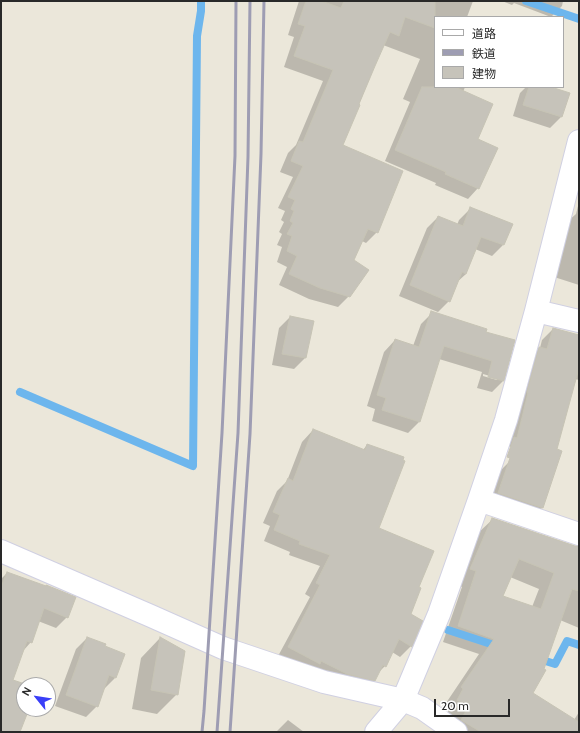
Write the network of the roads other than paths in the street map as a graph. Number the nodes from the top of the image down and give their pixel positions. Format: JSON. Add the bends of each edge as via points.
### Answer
{"nodes":[{"id":1,"x":579,"y":142,"type":"edge"},
{"id":2,"x":536,"y":311,"type":"junction"},
{"id":3,"x":579,"y":321,"type":"edge"},
{"id":4,"x":479,"y":500,"type":"junction"},
{"id":5,"x":579,"y":534,"type":"edge"},
{"id":6,"x":1,"y":552,"type":"edge"},
{"id":7,"x":403,"y":700,"type":"junction"},
{"id":8,"x":376,"y":732,"type":"edge"},
{"id":9,"x":456,"y":732,"type":"edge"}],
"edges":[{"from":1,"to":2,"type":"street"},
{"from":2,"to":3,"type":"street"},
{"from":2,"to":4,"type":"street","via":[[506,420]]},
{"from":4,"to":5,"type":"street"},
{"from":4,"to":7,"type":"street","via":[[439,614]]},
{"from":6,"to":7,"type":"street","via":[[223,648],[324,682]]},
{"from":7,"to":8,"type":"street"},
{"from":7,"to":9,"type":"street","via":[[422,708]]}]}
